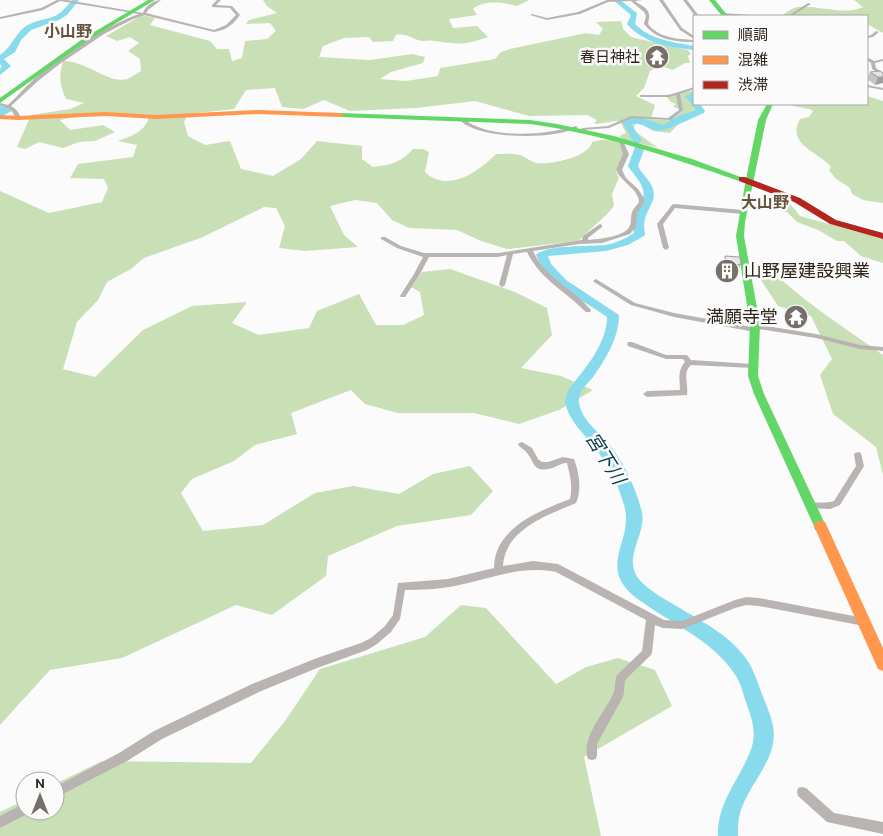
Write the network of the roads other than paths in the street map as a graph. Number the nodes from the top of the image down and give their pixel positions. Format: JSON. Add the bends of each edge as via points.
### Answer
{"nodes":[{"id":1,"x":100,"y":0,"type":"edge"},
{"id":2,"x":152,"y":0,"type":"edge"},
{"id":3,"x":159,"y":0,"type":"edge"},
{"id":4,"x":219,"y":0,"type":"edge"},
{"id":5,"x":608,"y":0,"type":"edge"},
{"id":6,"x":622,"y":0,"type":"edge"},
{"id":7,"x":631,"y":0,"type":"edge"},
{"id":8,"x":641,"y":0,"type":"edge"},
{"id":9,"x":661,"y":0,"type":"edge"},
{"id":10,"x":685,"y":0,"type":"edge"},
{"id":11,"x":712,"y":0,"type":"edge"},
{"id":12,"x":92,"y":4,"type":"junction"},
{"id":13,"x":809,"y":4,"type":"dead end"},
{"id":14,"x":138,"y":13,"type":"junction"},
{"id":15,"x":532,"y":14,"type":"dead end"},
{"id":16,"x":696,"y":15,"type":"edge"},
{"id":17,"x":724,"y":15,"type":"edge"},
{"id":18,"x":792,"y":15,"type":"edge"},
{"id":19,"x":0,"y":18,"type":"edge"},
{"id":20,"x":877,"y":32,"type":"dead end"},
{"id":21,"x":868,"y":37,"type":"edge"},
{"id":22,"x":693,"y":39,"type":"edge"},
{"id":23,"x":693,"y":40,"type":"edge"},
{"id":24,"x":868,"y":59,"type":"edge"},
{"id":25,"x":883,"y":60,"type":"edge"},
{"id":26,"x":873,"y":62,"type":"junction"},
{"id":27,"x":883,"y":75,"type":"edge"},
{"id":28,"x":868,"y":86,"type":"edge"},
{"id":29,"x":693,"y":88,"type":"edge"},
{"id":30,"x":883,"y":89,"type":"edge"},
{"id":31,"x":678,"y":95,"type":"junction"},
{"id":32,"x":642,"y":96,"type":"dead end"},
{"id":33,"x":3,"y":104,"type":"edge"},
{"id":34,"x":770,"y":105,"type":"edge"},
{"id":35,"x":0,"y":117,"type":"edge"},
{"id":36,"x":18,"y":118,"type":"junction"},
{"id":37,"x":608,"y":127,"type":"junction"},
{"id":38,"x":580,"y":128,"type":"junction"},
{"id":39,"x":618,"y":138,"type":"junction"},
{"id":40,"x":749,"y":182,"type":"junction"},
{"id":41,"x":743,"y":212,"type":"junction"},
{"id":42,"x":600,"y":226,"type":"dead end"},
{"id":43,"x":883,"y":236,"type":"edge"},
{"id":44,"x":383,"y":238,"type":"dead end"},
{"id":45,"x":585,"y":242,"type":"junction"},
{"id":46,"x":666,"y":248,"type":"dead end"},
{"id":47,"x":530,"y":251,"type":"junction"},
{"id":48,"x":510,"y":254,"type":"junction"},
{"id":49,"x":426,"y":256,"type":"junction"},
{"id":50,"x":596,"y":281,"type":"dead end"},
{"id":51,"x":502,"y":285,"type":"dead end"},
{"id":52,"x":403,"y":296,"type":"dead end"},
{"id":53,"x":588,"y":310,"type":"dead end"},
{"id":54,"x":755,"y":328,"type":"junction"},
{"id":55,"x":630,"y":344,"type":"dead end"},
{"id":56,"x":883,"y":349,"type":"edge"},
{"id":57,"x":689,"y":362,"type":"junction"},
{"id":58,"x":753,"y":366,"type":"junction"},
{"id":59,"x":647,"y":394,"type":"dead end"},
{"id":60,"x":522,"y":445,"type":"dead end"},
{"id":61,"x":858,"y":455,"type":"dead end"},
{"id":62,"x":811,"y":506,"type":"junction"},
{"id":63,"x":499,"y":569,"type":"junction"},
{"id":64,"x":651,"y":617,"type":"junction"},
{"id":65,"x":865,"y":622,"type":"junction"},
{"id":66,"x":883,"y":664,"type":"edge"},
{"id":67,"x":592,"y":755,"type":"dead end"},
{"id":68,"x":65,"y":788,"type":"edge"},
{"id":69,"x":802,"y":792,"type":"dead end"},
{"id":70,"x":15,"y":814,"type":"edge"},
{"id":71,"x":0,"y":822,"type":"edge"},
{"id":72,"x":883,"y":828,"type":"edge"}],
"edges":[{"from":1,"to":12,"type":"street"},
{"from":2,"to":14,"type":"main road"},
{"from":3,"to":14,"type":"street"},
{"from":4,"to":14,"type":"street","via":[[213,6],[231,8],[238,15],[220,30],[207,31]]},
{"from":5,"to":6,"type":"street"},
{"from":5,"to":15,"type":"street","via":[[579,13],[552,18]]},
{"from":6,"to":7,"type":"street"},
{"from":7,"to":8,"type":"street"},
{"from":7,"to":23,"type":"street","via":[[646,11],[646,24],[651,30],[667,38]]},
{"from":9,"to":22,"type":"street","via":[[681,29]]},
{"from":10,"to":16,"type":"street"},
{"from":11,"to":17,"type":"main road"},
{"from":12,"to":14,"type":"street"},
{"from":12,"to":19,"type":"street","via":[[60,0],[42,9]]},
{"from":13,"to":18,"type":"street"},
{"from":14,"to":33,"type":"main road","via":[[86,39]]},
{"from":20,"to":21,"type":"street"},
{"from":24,"to":26,"type":"street"},
{"from":25,"to":26,"type":"street"},
{"from":26,"to":27,"type":"street","via":[[874,68]]},
{"from":28,"to":30,"type":"street"},
{"from":29,"to":31,"type":"street"},
{"from":31,"to":32,"type":"street"},
{"from":31,"to":37,"type":"street","via":[[681,110],[669,119],[631,117]]},
{"from":33,"to":36,"type":"street","via":[[17,113]]},
{"from":34,"to":40,"type":"main road","via":[[762,120]]},
{"from":35,"to":36,"type":"main road"},
{"from":36,"to":38,"type":"main road","via":[[258,112],[548,123]]},
{"from":37,"to":38,"type":"street"},
{"from":37,"to":39,"type":"street"},
{"from":38,"to":39,"type":"main road"},
{"from":39,"to":40,"type":"main road"},
{"from":39,"to":45,"type":"street","via":[[626,154],[620,174],[640,192],[642,203],[635,210],[633,227],[628,233],[602,241]]},
{"from":40,"to":41,"type":"main road"},
{"from":40,"to":43,"type":"main road","via":[[789,196],[833,222]]},
{"from":41,"to":46,"type":"street","via":[[674,206],[660,224]]},
{"from":41,"to":54,"type":"main road","via":[[740,236]]},
{"from":42,"to":45,"type":"street","via":[[585,237]]},
{"from":44,"to":49,"type":"street"},
{"from":45,"to":47,"type":"street"},
{"from":47,"to":48,"type":"street"},
{"from":47,"to":53,"type":"street","via":[[545,274]]},
{"from":48,"to":49,"type":"street"},
{"from":48,"to":51,"type":"street"},
{"from":49,"to":52,"type":"street"},
{"from":50,"to":54,"type":"street","via":[[634,304],[674,315]]},
{"from":54,"to":56,"type":"street"},
{"from":54,"to":58,"type":"main road"},
{"from":55,"to":57,"type":"street","via":[[666,357],[686,357]]},
{"from":57,"to":58,"type":"street"},
{"from":57,"to":59,"type":"street","via":[[681,376],[684,394]]},
{"from":58,"to":62,"type":"main road","via":[[755,384]]},
{"from":60,"to":63,"type":"street","via":[[540,465],[547,466],[561,459],[571,461],[575,495],[573,501],[535,516],[518,529],[499,558]]},
{"from":61,"to":62,"type":"street","via":[[860,466],[837,503]]},
{"from":62,"to":65,"type":"main road"},
{"from":63,"to":64,"type":"street","via":[[532,564],[558,568]]},
{"from":63,"to":68,"type":"street","via":[[452,582],[400,586],[397,616],[374,641],[256,688],[158,735]]},
{"from":64,"to":65,"type":"street","via":[[663,624],[682,625],[746,601]]},
{"from":64,"to":67,"type":"street","via":[[647,653],[620,678],[619,693],[592,743]]},
{"from":65,"to":66,"type":"main road"},
{"from":69,"to":72,"type":"street","via":[[831,818]]},
{"from":70,"to":71,"type":"street"}]}
